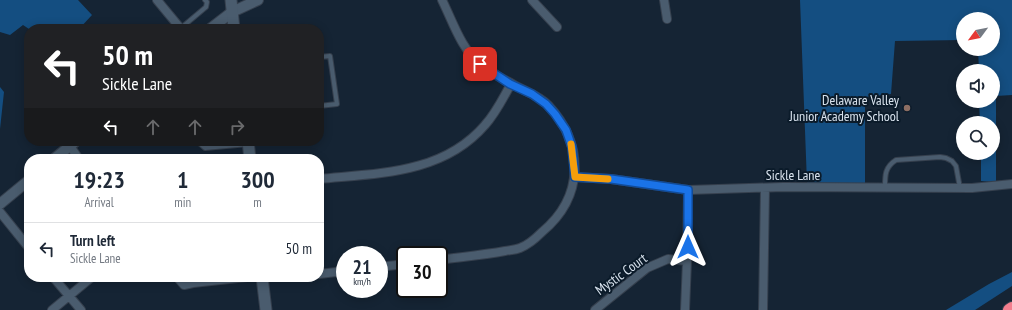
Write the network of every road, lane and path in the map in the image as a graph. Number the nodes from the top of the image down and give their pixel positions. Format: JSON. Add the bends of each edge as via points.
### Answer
{"nodes":[{"id":1,"x":157,"y":0,"type":"edge"},
{"id":2,"x":205,"y":0,"type":"edge"},
{"id":3,"x":231,"y":0,"type":"edge"},
{"id":4,"x":258,"y":0,"type":"edge"},
{"id":5,"x":442,"y":0,"type":"edge"},
{"id":6,"x":532,"y":0,"type":"edge"},
{"id":7,"x":664,"y":0,"type":"edge"},
{"id":8,"x":232,"y":12,"type":"junction"},
{"id":9,"x":667,"y":19,"type":"dead end"},
{"id":10,"x":177,"y":24,"type":"edge"},
{"id":11,"x":187,"y":24,"type":"edge"},
{"id":12,"x":216,"y":24,"type":"edge"},
{"id":13,"x":233,"y":24,"type":"edge"},
{"id":14,"x":557,"y":27,"type":"dead end"},
{"id":15,"x":324,"y":57,"type":"edge"},
{"id":16,"x":510,"y":84,"type":"junction"},
{"id":17,"x":324,"y":105,"type":"edge"},
{"id":18,"x":67,"y":146,"type":"edge"},
{"id":19,"x":203,"y":146,"type":"edge"},
{"id":20,"x":219,"y":146,"type":"edge"},
{"id":21,"x":59,"y":154,"type":"edge"},
{"id":22,"x":324,"y":177,"type":"edge"},
{"id":23,"x":575,"y":177,"type":"junction"},
{"id":24,"x":24,"y":184,"type":"edge"},
{"id":25,"x":1012,"y":184,"type":"edge"},
{"id":26,"x":765,"y":188,"type":"junction"},
{"id":27,"x":885,"y":188,"type":"junction"},
{"id":28,"x":960,"y":188,"type":"junction"},
{"id":29,"x":688,"y":190,"type":"junction"},
{"id":30,"x":0,"y":204,"type":"edge"},
{"id":31,"x":0,"y":212,"type":"edge"},
{"id":32,"x":24,"y":242,"type":"edge"},
{"id":33,"x":448,"y":259,"type":"edge"},
{"id":34,"x":688,"y":261,"type":"junction"},
{"id":35,"x":336,"y":272,"type":"edge"},
{"id":36,"x":324,"y":273,"type":"edge"},
{"id":37,"x":57,"y":282,"type":"edge"},
{"id":38,"x":86,"y":282,"type":"edge"},
{"id":39,"x":181,"y":282,"type":"edge"},
{"id":40,"x":208,"y":282,"type":"edge"},
{"id":41,"x":263,"y":282,"type":"edge"},
{"id":42,"x":69,"y":296,"type":"junction"},
{"id":43,"x":1012,"y":308,"type":"edge"},
{"id":44,"x":52,"y":310,"type":"edge"},
{"id":45,"x":81,"y":310,"type":"edge"},
{"id":46,"x":266,"y":310,"type":"edge"},
{"id":47,"x":595,"y":310,"type":"edge"},
{"id":48,"x":685,"y":310,"type":"edge"},
{"id":49,"x":763,"y":310,"type":"edge"},
{"id":50,"x":1008,"y":310,"type":"edge"}],
"edges":[{"from":1,"to":10,"type":"street"},
{"from":2,"to":11,"type":"lane","via":[[206,7]]},
{"from":3,"to":8,"type":"main road"},
{"from":4,"to":8,"type":"street"},
{"from":5,"to":16,"type":"street","via":[[471,54],[480,64]]},
{"from":6,"to":14,"type":"street"},
{"from":7,"to":9,"type":"street"},
{"from":8,"to":12,"type":"street"},
{"from":8,"to":13,"type":"main road"},
{"from":15,"to":17,"type":"lane","via":[[330,56],[337,104]]},
{"from":16,"to":22,"type":"street","via":[[486,124],[462,147],[446,156],[408,169]]},
{"from":16,"to":23,"type":"street","via":[[537,97],[555,114],[566,130],[572,147]]},
{"from":18,"to":21,"type":"street"},
{"from":19,"to":20,"type":"lane"},
{"from":23,"to":29,"type":"street","name":"Sickle Lane","via":[[611,179]]},
{"from":23,"to":33,"type":"street","via":[[566,204],[553,223],[536,238],[520,248]]},
{"from":24,"to":30,"type":"street"},
{"from":25,"to":28,"type":"street","name":"Sickle Lane"},
{"from":26,"to":27,"type":"street","name":"Sickle Lane"},
{"from":26,"to":29,"type":"street","name":"Sickle Lane"},
{"from":26,"to":49,"type":"street"},
{"from":27,"to":28,"type":"street","name":"Sickle Lane"},
{"from":27,"to":28,"type":"lane","via":[[887,168],[896,160],[940,157],[952,161],[956,166]]},
{"from":29,"to":34,"type":"street"},
{"from":31,"to":32,"type":"street"},
{"from":34,"to":47,"type":"street","name":"Mystic Court","via":[[668,259],[648,268]]},
{"from":34,"to":48,"type":"street"},
{"from":35,"to":36,"type":"street"},
{"from":37,"to":42,"type":"street"},
{"from":38,"to":42,"type":"street"},
{"from":39,"to":40,"type":"street","via":[[184,285]]},
{"from":41,"to":46,"type":"main road"},
{"from":42,"to":44,"type":"street"},
{"from":42,"to":45,"type":"street"},
{"from":43,"to":50,"type":"highway"}]}
